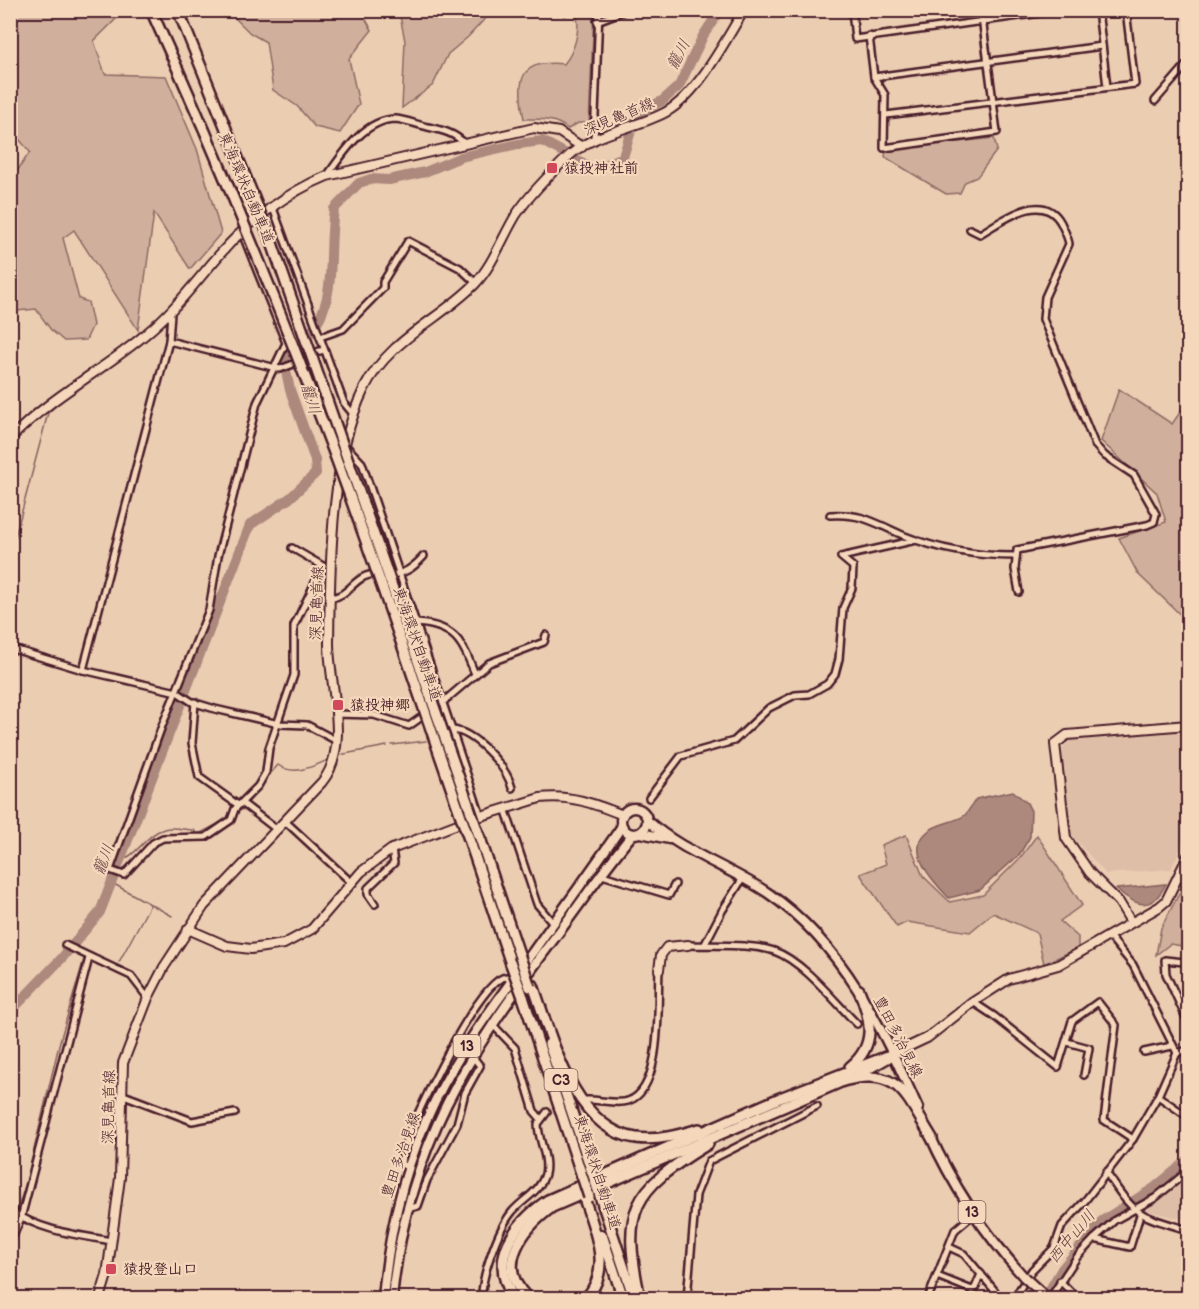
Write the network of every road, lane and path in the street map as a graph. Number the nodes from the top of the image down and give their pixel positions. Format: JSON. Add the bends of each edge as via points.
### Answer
{"nodes":[{"id":1,"x":151,"y":10,"type":"edge"},
{"id":2,"x":178,"y":10,"type":"edge"},
{"id":3,"x":599,"y":10,"type":"edge"},
{"id":4,"x":626,"y":10,"type":"edge"},
{"id":5,"x":744,"y":10,"type":"edge"},
{"id":6,"x":852,"y":10,"type":"edge"},
{"id":7,"x":981,"y":10,"type":"edge"},
{"id":8,"x":1062,"y":10,"type":"edge"},
{"id":9,"x":1098,"y":10,"type":"edge"},
{"id":10,"x":1126,"y":10,"type":"edge"},
{"id":11,"x":597,"y":21,"type":"junction"},
{"id":12,"x":982,"y":21,"type":"junction"},
{"id":13,"x":869,"y":36,"type":"junction"},
{"id":14,"x":1102,"y":46,"type":"junction"},
{"id":15,"x":987,"y":61,"type":"junction"},
{"id":16,"x":1188,"y":63,"type":"edge"},
{"id":17,"x":874,"y":77,"type":"junction"},
{"id":18,"x":1107,"y":87,"type":"junction"},
{"id":19,"x":1155,"y":101,"type":"dead end"},
{"id":20,"x":994,"y":102,"type":"junction"},
{"id":21,"x":886,"y":115,"type":"junction"},
{"id":22,"x":594,"y":141,"type":"junction"},
{"id":23,"x":465,"y":144,"type":"junction"},
{"id":24,"x":579,"y":149,"type":"junction"},
{"id":25,"x":327,"y":176,"type":"junction"},
{"id":26,"x":273,"y":208,"type":"junction"},
{"id":27,"x":970,"y":229,"type":"dead end"},
{"id":28,"x":242,"y":233,"type":"junction"},
{"id":29,"x":476,"y":283,"type":"junction"},
{"id":30,"x":171,"y":313,"type":"junction"},
{"id":31,"x":320,"y":337,"type":"junction"},
{"id":32,"x":169,"y":341,"type":"junction"},
{"id":33,"x":324,"y":350,"type":"junction"},
{"id":34,"x":277,"y":369,"type":"junction"},
{"id":35,"x":354,"y":415,"type":"junction"},
{"id":36,"x":10,"y":439,"type":"edge"},
{"id":37,"x":346,"y":446,"type":"junction"},
{"id":38,"x":830,"y":515,"type":"dead end"},
{"id":39,"x":916,"y":540,"type":"junction"},
{"id":40,"x":292,"y":548,"type":"dead end"},
{"id":41,"x":424,"y":556,"type":"dead end"},
{"id":42,"x":1015,"y":556,"type":"junction"},
{"id":43,"x":332,"y":565,"type":"junction"},
{"id":44,"x":323,"y":566,"type":"junction"},
{"id":45,"x":400,"y":575,"type":"junction"},
{"id":46,"x":1019,"y":592,"type":"dead end"},
{"id":47,"x":331,"y":598,"type":"junction"},
{"id":48,"x":417,"y":623,"type":"junction"},
{"id":49,"x":546,"y":635,"type":"dead end"},
{"id":50,"x":10,"y":648,"type":"edge"},
{"id":51,"x":83,"y":669,"type":"junction"},
{"id":52,"x":475,"y":675,"type":"junction"},
{"id":53,"x":177,"y":692,"type":"junction"},
{"id":54,"x":194,"y":702,"type":"junction"},
{"id":55,"x":443,"y":702,"type":"junction"},
{"id":56,"x":335,"y":714,"type":"junction"},
{"id":57,"x":279,"y":723,"type":"junction"},
{"id":58,"x":1188,"y":725,"type":"edge"},
{"id":59,"x":452,"y":730,"type":"junction"},
{"id":60,"x":337,"y":741,"type":"junction"},
{"id":61,"x":512,"y":788,"type":"dead end"},
{"id":62,"x":649,"y":798,"type":"dead end"},
{"id":63,"x":242,"y":806,"type":"junction"},
{"id":64,"x":505,"y":808,"type":"junction"},
{"id":65,"x":623,"y":815,"type":"junction"},
{"id":66,"x":481,"y":816,"type":"junction"},
{"id":67,"x":285,"y":821,"type":"junction"},
{"id":68,"x":648,"y":821,"type":"junction"},
{"id":69,"x":622,"y":826,"type":"junction"},
{"id":70,"x":276,"y":829,"type":"junction"},
{"id":71,"x":637,"y":834,"type":"junction"},
{"id":72,"x":670,"y":839,"type":"junction"},
{"id":73,"x":392,"y":849,"type":"junction"},
{"id":74,"x":1188,"y":856,"type":"edge"},
{"id":75,"x":602,"y":875,"type":"junction"},
{"id":76,"x":743,"y":878,"type":"junction"},
{"id":77,"x":352,"y":883,"type":"junction"},
{"id":78,"x":675,"y":884,"type":"dead end"},
{"id":79,"x":375,"y":904,"type":"dead end"},
{"id":80,"x":1131,"y":922,"type":"junction"},
{"id":81,"x":553,"y":923,"type":"junction"},
{"id":82,"x":188,"y":929,"type":"junction"},
{"id":83,"x":1110,"y":937,"type":"junction"},
{"id":84,"x":705,"y":944,"type":"junction"},
{"id":85,"x":66,"y":945,"type":"dead end"},
{"id":86,"x":688,"y":945,"type":"joint"},
{"id":87,"x":89,"y":958,"type":"junction"},
{"id":88,"x":1184,"y":962,"type":"dead end"},
{"id":89,"x":659,"y":970,"type":"joint"},
{"id":90,"x":511,"y":981,"type":"junction"},
{"id":91,"x":532,"y":986,"type":"junction"},
{"id":92,"x":859,"y":990,"type":"junction"},
{"id":93,"x":148,"y":998,"type":"junction"},
{"id":94,"x":973,"y":1002,"type":"junction"},
{"id":95,"x":1188,"y":1022,"type":"edge"},
{"id":96,"x":492,"y":1024,"type":"junction"},
{"id":97,"x":857,"y":1024,"type":"dead end"},
{"id":98,"x":1067,"y":1042,"type":"junction"},
{"id":99,"x":1172,"y":1046,"type":"junction"},
{"id":100,"x":1188,"y":1050,"type":"edge"},
{"id":101,"x":1144,"y":1052,"type":"dead end"},
{"id":102,"x":1178,"y":1053,"type":"junction"},
{"id":103,"x":893,"y":1054,"type":"junction"},
{"id":104,"x":472,"y":1056,"type":"junction"},
{"id":105,"x":1084,"y":1075,"type":"dead end"},
{"id":106,"x":842,"y":1077,"type":"junction"},
{"id":107,"x":121,"y":1094,"type":"junction"},
{"id":108,"x":1158,"y":1096,"type":"junction"},
{"id":109,"x":586,"y":1100,"type":"tunnel mouth"},
{"id":110,"x":817,"y":1106,"type":"dead end"},
{"id":111,"x":547,"y":1112,"type":"tunnel mouth"},
{"id":112,"x":235,"y":1113,"type":"dead end"},
{"id":113,"x":1188,"y":1117,"type":"edge"},
{"id":114,"x":540,"y":1118,"type":"junction"},
{"id":115,"x":731,"y":1124,"type":"junction"},
{"id":116,"x":932,"y":1138,"type":"junction"},
{"id":117,"x":1132,"y":1139,"type":"junction"},
{"id":118,"x":409,"y":1168,"type":"junction"},
{"id":119,"x":1188,"y":1171,"type":"edge"},
{"id":120,"x":1106,"y":1172,"type":"junction"},
{"id":121,"x":587,"y":1198,"type":"junction"},
{"id":122,"x":1132,"y":1208,"type":"junction"},
{"id":123,"x":407,"y":1209,"type":"junction"},
{"id":124,"x":10,"y":1210,"type":"edge"},
{"id":125,"x":974,"y":1214,"type":"junction"},
{"id":126,"x":1140,"y":1215,"type":"junction"},
{"id":127,"x":21,"y":1218,"type":"junction"},
{"id":128,"x":1188,"y":1230,"type":"edge"},
{"id":129,"x":1094,"y":1239,"type":"junction"},
{"id":130,"x":112,"y":1241,"type":"junction"},
{"id":131,"x":10,"y":1243,"type":"edge"},
{"id":132,"x":949,"y":1247,"type":"junction"},
{"id":133,"x":981,"y":1274,"type":"junction"},
{"id":134,"x":937,"y":1276,"type":"junction"},
{"id":135,"x":1060,"y":1281,"type":"junction"},
{"id":136,"x":100,"y":1299,"type":"edge"},
{"id":137,"x":383,"y":1299,"type":"edge"},
{"id":138,"x":392,"y":1299,"type":"edge"},
{"id":139,"x":482,"y":1299,"type":"edge"},
{"id":140,"x":514,"y":1299,"type":"edge"},
{"id":141,"x":528,"y":1299,"type":"edge"},
{"id":142,"x":586,"y":1299,"type":"edge"},
{"id":143,"x":622,"y":1299,"type":"edge"},
{"id":144,"x":633,"y":1299,"type":"edge"},
{"id":145,"x":640,"y":1299,"type":"edge"},
{"id":146,"x":687,"y":1299,"type":"edge"},
{"id":147,"x":928,"y":1299,"type":"edge"},
{"id":148,"x":993,"y":1299,"type":"edge"},
{"id":149,"x":1014,"y":1299,"type":"edge"},
{"id":150,"x":1048,"y":1299,"type":"edge"},
{"id":151,"x":1077,"y":1299,"type":"edge"}],
"edges":[{"from":1,"to":121,"type":"highway","name":"東海環状自動車道","number":"C3","bridge":true,"via":[[250,236],[364,534],[523,998]]},
{"from":2,"to":91,"type":"highway","name":"東海環状自動車道","number":"C3","bridge":true,"via":[[271,240]]},
{"from":3,"to":11,"type":"street"},
{"from":4,"to":11,"type":"street"},
{"from":5,"to":22,"type":"street","name":"深見亀首線","via":[[694,86],[675,106]]},
{"from":6,"to":13,"type":"street","via":[[855,39]]},
{"from":7,"to":12,"type":"street"},
{"from":8,"to":12,"type":"street"},
{"from":9,"to":14,"type":"street"},
{"from":10,"to":18,"type":"street","via":[[1135,84]]},
{"from":11,"to":22,"type":"street"},
{"from":12,"to":13,"type":"street"},
{"from":12,"to":15,"type":"street"},
{"from":13,"to":17,"type":"street"},
{"from":14,"to":15,"type":"street"},
{"from":14,"to":18,"type":"street"},
{"from":15,"to":17,"type":"street"},
{"from":15,"to":20,"type":"street"},
{"from":16,"to":19,"type":"street"},
{"from":17,"to":21,"type":"street","via":[[885,95]]},
{"from":18,"to":20,"type":"street"},
{"from":20,"to":21,"type":"street"},
{"from":20,"to":21,"type":"street","via":[[997,132],[884,148]]},
{"from":22,"to":24,"type":"street","name":"深見亀首線"},
{"from":23,"to":24,"type":"street","via":[[548,128]]},
{"from":23,"to":25,"type":"street"},
{"from":23,"to":25,"type":"street","via":[[445,131],[396,119],[375,124],[361,135]]},
{"from":24,"to":29,"type":"street","name":"深見亀首線","via":[[518,212]]},
{"from":25,"to":26,"type":"street"},
{"from":26,"to":28,"type":"street"},
{"from":26,"to":31,"type":"street"},
{"from":27,"to":42,"type":"street","via":[[980,234],[1031,207],[1047,209],[1059,220],[1069,244],[1042,308],[1046,331],[1095,445],[1134,475],[1156,514],[1154,522],[1148,525],[1025,547],[1017,550]]},
{"from":28,"to":30,"type":"street"},
{"from":28,"to":34,"type":"street","via":[[286,343]]},
{"from":29,"to":31,"type":"street","via":[[460,268],[408,241],[383,288],[343,329]]},
{"from":29,"to":35,"type":"street","name":"深見亀首線","via":[[399,343],[369,380]]},
{"from":30,"to":32,"type":"street"},
{"from":30,"to":36,"type":"street","via":[[55,398]]},
{"from":31,"to":33,"type":"street"},
{"from":32,"to":34,"type":"street"},
{"from":32,"to":51,"type":"street"},
{"from":33,"to":34,"type":"street"},
{"from":33,"to":35,"type":"street","via":[[344,403]]},
{"from":34,"to":53,"type":"street","via":[[257,404],[218,556],[209,610]]},
{"from":35,"to":37,"type":"street","name":"深見亀首線"},
{"from":37,"to":43,"type":"street","name":"深見亀首線","via":[[336,494]]},
{"from":37,"to":45,"type":"street","via":[[362,463]]},
{"from":38,"to":39,"type":"street","via":[[860,516]]},
{"from":39,"to":42,"type":"street","via":[[993,557]]},
{"from":39,"to":62,"type":"street","via":[[841,557],[853,567],[852,588],[843,608],[835,674],[827,684],[768,708],[734,741],[681,756]]},
{"from":40,"to":44,"type":"street"},
{"from":41,"to":45,"type":"street"},
{"from":42,"to":46,"type":"street"},
{"from":43,"to":44,"type":"street"},
{"from":43,"to":47,"type":"street","name":"深見亀首線"},
{"from":44,"to":57,"type":"street","via":[[294,626],[294,675]]},
{"from":45,"to":47,"type":"street","via":[[362,576],[339,597]]},
{"from":45,"to":48,"type":"street"},
{"from":47,"to":56,"type":"street","name":"深見亀首線","via":[[329,654]]},
{"from":48,"to":52,"type":"street","via":[[435,625],[463,642]]},
{"from":48,"to":55,"type":"street"},
{"from":49,"to":52,"type":"street","via":[[544,642],[489,663]]},
{"from":50,"to":51,"type":"street"},
{"from":51,"to":53,"type":"street"},
{"from":52,"to":55,"type":"street"},
{"from":53,"to":54,"type":"street"},
{"from":53,"to":63,"type":"street","via":[[110,870],[124,875],[153,843],[170,837],[206,837],[231,820]]},
{"from":54,"to":57,"type":"street"},
{"from":54,"to":63,"type":"street","via":[[192,743],[199,777]]},
{"from":55,"to":56,"type":"street","via":[[410,726],[374,715]]},
{"from":55,"to":59,"type":"street"},
{"from":56,"to":60,"type":"street","name":"深見亀首線"},
{"from":57,"to":60,"type":"street","via":[[307,725]]},
{"from":57,"to":63,"type":"street","via":[[269,748],[266,772]]},
{"from":58,"to":80,"type":"street","via":[[1067,735],[1055,744],[1066,838]]},
{"from":59,"to":61,"type":"street","via":[[468,733],[486,749]]},
{"from":59,"to":66,"type":"street"},
{"from":60,"to":67,"type":"street","name":"深見亀首線","via":[[330,772]]},
{"from":63,"to":70,"type":"street"},
{"from":64,"to":65,"type":"street","via":[[560,796],[581,799]]},
{"from":64,"to":66,"type":"street"},
{"from":64,"to":81,"type":"street","via":[[537,904]]},
{"from":65,"to":68,"type":"main road","name":"豊田多治見線","number":"13","via":[[638,809]]},
{"from":65,"to":69,"type":"main road"},
{"from":66,"to":73,"type":"street"},
{"from":67,"to":70,"type":"street","name":"深見亀首線"},
{"from":67,"to":77,"type":"street"},
{"from":68,"to":71,"type":"main road","name":"豊田多治見線","number":"13"},
{"from":68,"to":72,"type":"main road","name":"豊田多治見線","number":"13"},
{"from":69,"to":71,"type":"main road"},
{"from":69,"to":81,"type":"main road","name":"豊田多治見線","number":"13"},
{"from":70,"to":82,"type":"street","name":"深見亀首線","via":[[216,892]]},
{"from":71,"to":72,"type":"main road","name":"豊田多治見線","number":"13"},
{"from":71,"to":75,"type":"main road","name":"豊田多治見線","number":"13"},
{"from":72,"to":76,"type":"main road","name":"豊田多治見線","number":"13"},
{"from":73,"to":77,"type":"street","via":[[369,864]]},
{"from":73,"to":79,"type":"street","via":[[394,863],[368,888]]},
{"from":74,"to":80,"type":"street","via":[[1166,901]]},
{"from":75,"to":78,"type":"street","via":[[669,895]]},
{"from":75,"to":96,"type":"main road","name":"豊田多治見線","number":"13"},
{"from":76,"to":84,"type":"street"},
{"from":76,"to":92,"type":"main road","name":"豊田多治見線","number":"13","via":[[806,925]]},
{"from":77,"to":82,"type":"street","via":[[312,928],[284,944],[251,949],[227,946]]},
{"from":80,"to":83,"type":"street"},
{"from":81,"to":90,"type":"main road","name":"豊田多治見線","number":"13"},
{"from":82,"to":93,"type":"street","name":"深見亀首線"},
{"from":83,"to":94,"type":"street","via":[[1058,965],[1010,979]]},
{"from":83,"to":99,"type":"street","via":[[1138,975]]},
{"from":84,"to":86,"type":"street"},
{"from":84,"to":97,"type":"street","via":[[784,955]]},
{"from":85,"to":87,"type":"street"},
{"from":86,"to":89,"type":"street","via":[[667,947],[661,954]]},
{"from":87,"to":93,"type":"street","via":[[131,976]]},
{"from":87,"to":127,"type":"street"},
{"from":88,"to":95,"type":"street","via":[[1165,960],[1166,974]]},
{"from":89,"to":109,"type":"street","via":[[657,1033],[647,1085],[640,1095],[624,1102]]},
{"from":90,"to":118,"type":"main road","name":"豊田多治見線","number":"13","via":[[445,1083]]},
{"from":90,"to":118,"type":"street","via":[[507,977],[500,979],[443,1060],[403,1150],[401,1164]]},
{"from":91,"to":115,"type":"highway","via":[[573,1085],[603,1125],[628,1137],[647,1138]]},
{"from":91,"to":144,"type":"highway","name":"東海環状自動車道","number":"C3","bridge":true},
{"from":92,"to":103,"type":"main road","name":"豊田多治見線","number":"13"},
{"from":92,"to":106,"type":"highway","via":[[869,1019],[869,1043]]},
{"from":93,"to":107,"type":"street","name":"深見亀首線","via":[[126,1052]]},
{"from":94,"to":98,"type":"street","via":[[1058,1067]]},
{"from":94,"to":103,"type":"street","via":[[927,1038]]},
{"from":96,"to":104,"type":"main road","name":"豊田多治見線","number":"13"},
{"from":96,"to":114,"type":"street","via":[[515,1048],[534,1111]]},
{"from":98,"to":105,"type":"street","via":[[1089,1048]]},
{"from":98,"to":117,"type":"street","via":[[1072,1021],[1098,1002],[1116,1025],[1104,1120]]},
{"from":99,"to":101,"type":"street"},
{"from":99,"to":102,"type":"street"},
{"from":100,"to":102,"type":"street"},
{"from":102,"to":108,"type":"street"},
{"from":103,"to":106,"type":"highway","via":[[879,1065]]},
{"from":103,"to":116,"type":"main road","name":"豊田多治見線","number":"13"},
{"from":104,"to":123,"type":"main road","name":"豊田多治見線","number":"13","via":[[431,1134]]},
{"from":104,"to":123,"type":"street","via":[[480,1066],[465,1093],[457,1124],[427,1180],[418,1206]]},
{"from":106,"to":115,"type":"highway"},
{"from":106,"to":116,"type":"highway","via":[[871,1075],[894,1083]]},
{"from":107,"to":112,"type":"street","via":[[192,1121]]},
{"from":107,"to":130,"type":"street","name":"深見亀首線","via":[[122,1151]]},
{"from":108,"to":113,"type":"street"},
{"from":108,"to":117,"type":"street"},
{"from":110,"to":146,"type":"street","via":[[709,1161],[696,1195]]},
{"from":111,"to":114,"type":"street"},
{"from":114,"to":139,"type":"street","via":[[545,1173],[538,1188],[513,1211],[501,1230],[482,1285]]},
{"from":115,"to":140,"type":"highway","via":[[565,1191],[531,1213],[512,1234],[503,1258],[505,1279]]},
{"from":115,"to":141,"type":"highway","via":[[543,1213],[522,1235],[512,1259],[516,1282]]},
{"from":115,"to":145,"type":"highway","via":[[665,1172],[640,1198],[631,1222],[630,1239]]},
{"from":116,"to":125,"type":"main road","name":"豊田多治見線","number":"13"},
{"from":117,"to":120,"type":"street"},
{"from":118,"to":137,"type":"main road","name":"豊田多治見線","number":"13","via":[[388,1247]]},
{"from":119,"to":122,"type":"street","via":[[1155,1198]]},
{"from":120,"to":122,"type":"street"},
{"from":120,"to":149,"type":"street","via":[[1062,1226],[1054,1248],[1032,1270]]},
{"from":121,"to":142,"type":"highway","via":[[601,1266],[597,1284]]},
{"from":121,"to":143,"type":"highway","name":"東海環状自動車道","number":"C3"},
{"from":122,"to":126,"type":"street"},
{"from":122,"to":129,"type":"street"},
{"from":123,"to":138,"type":"main road","name":"豊田多治見線","number":"13"},
{"from":124,"to":127,"type":"street"},
{"from":125,"to":132,"type":"street","via":[[955,1230]]},
{"from":125,"to":150,"type":"main road","name":"豊田多治見線","number":"13","bridge":true,"via":[[996,1246]]},
{"from":126,"to":128,"type":"street"},
{"from":126,"to":129,"type":"street","via":[[1130,1247]]},
{"from":127,"to":130,"type":"street","via":[[58,1231]]},
{"from":127,"to":131,"type":"street"},
{"from":129,"to":135,"type":"street"},
{"from":130,"to":136,"type":"street","name":"深見亀首線"},
{"from":132,"to":133,"type":"street","via":[[964,1254]]},
{"from":132,"to":134,"type":"street"},
{"from":133,"to":134,"type":"street","via":[[972,1290]]},
{"from":133,"to":148,"type":"street","via":[[994,1291]]},
{"from":134,"to":147,"type":"street"},
{"from":135,"to":150,"type":"street"},
{"from":135,"to":151,"type":"street"}]}
